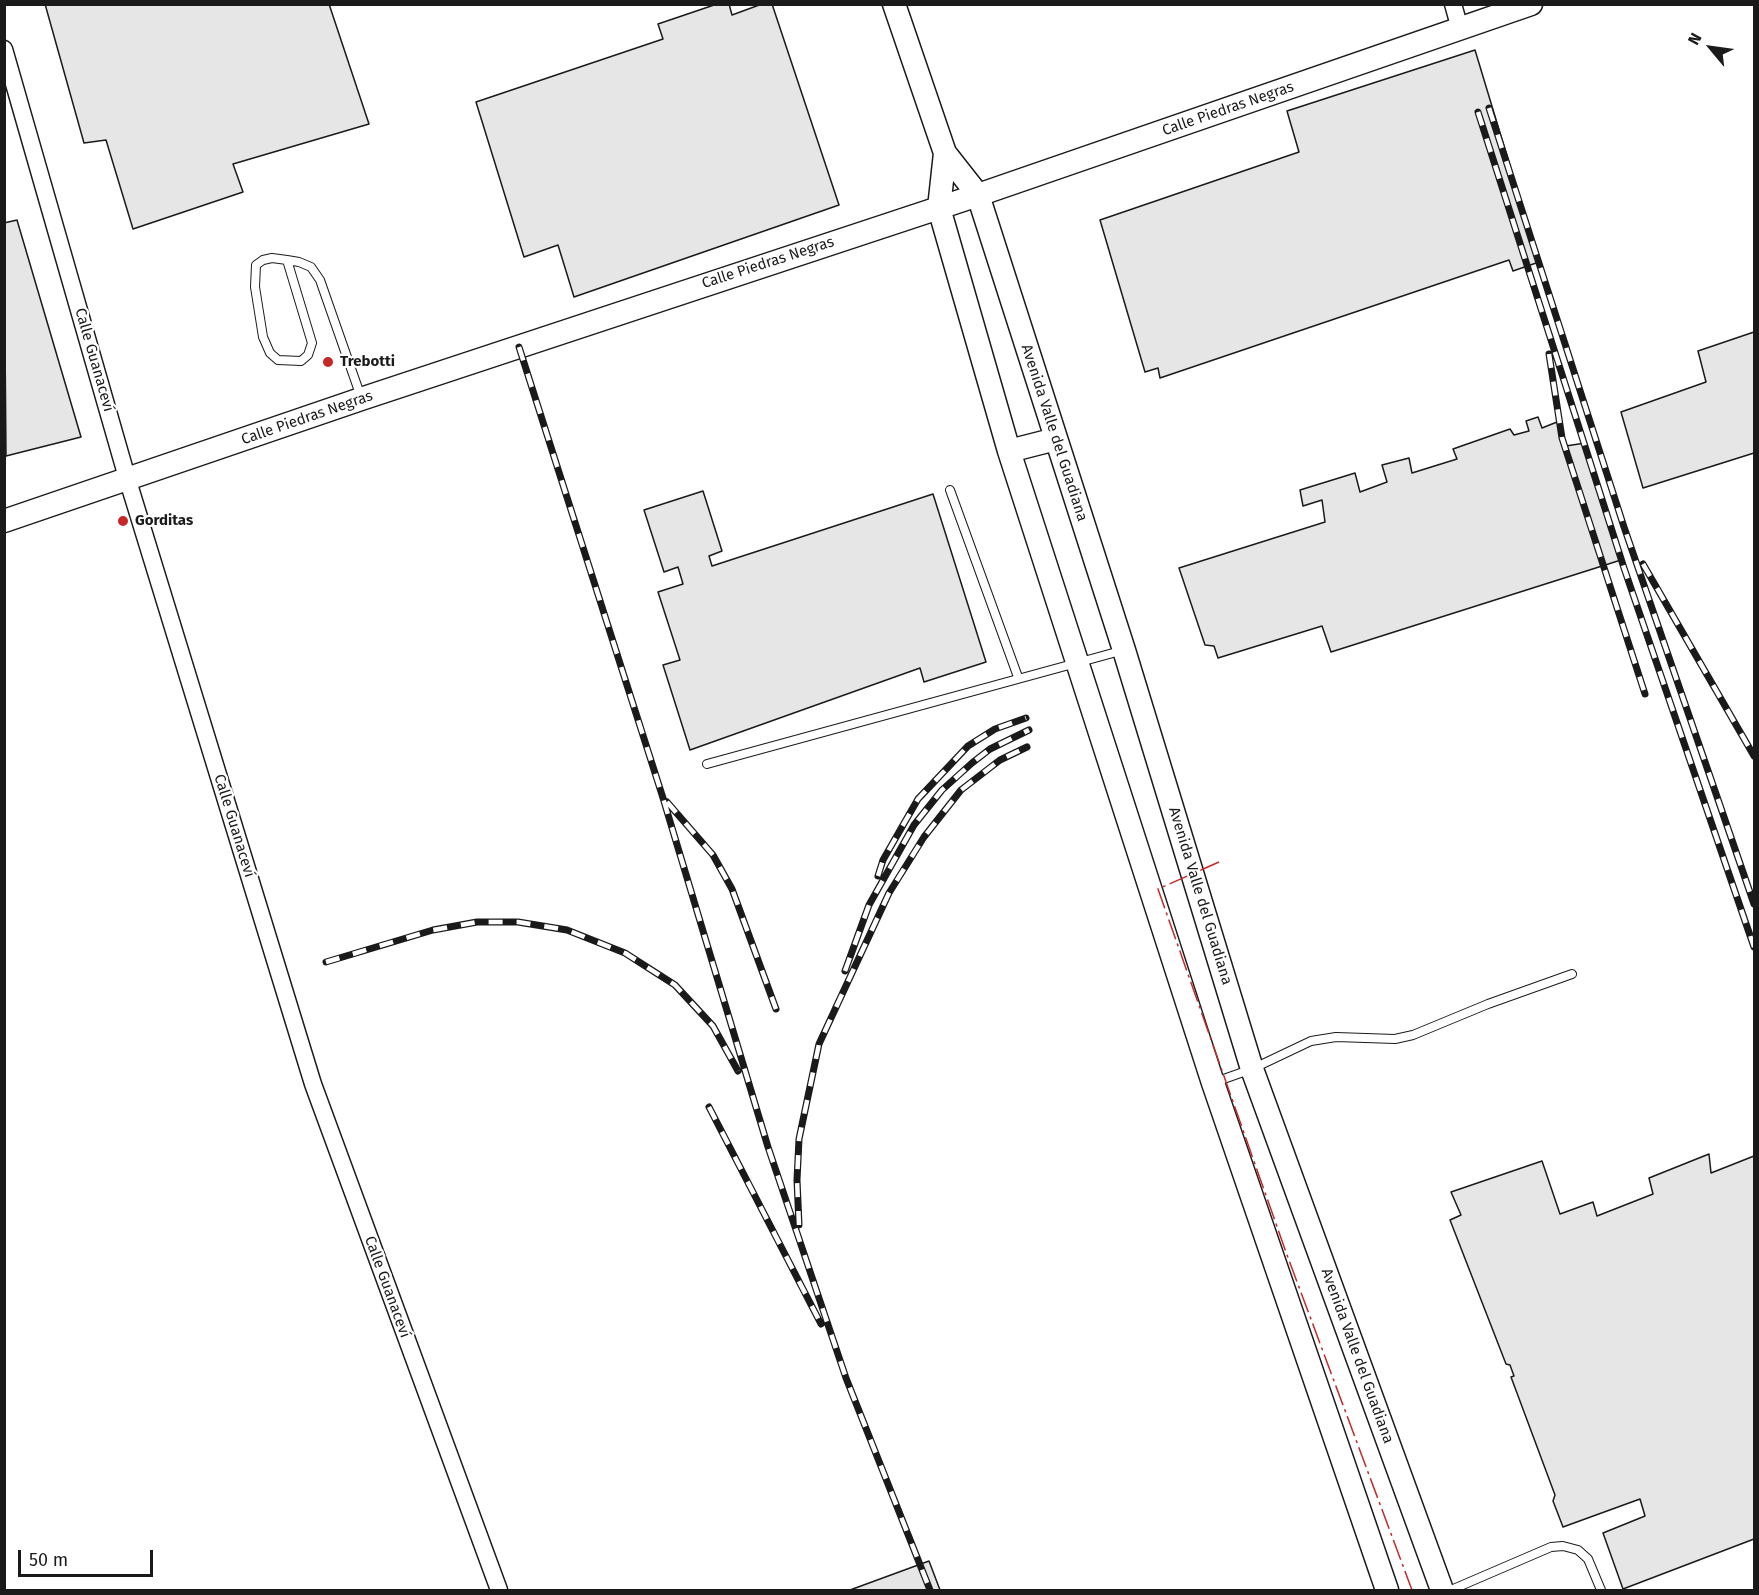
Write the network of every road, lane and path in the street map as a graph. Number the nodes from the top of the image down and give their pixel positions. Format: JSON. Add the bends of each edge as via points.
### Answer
{"nodes":[{"id":1,"x":894,"y":4,"type":"edge"},
{"id":2,"x":1453,"y":4,"type":"edge"},
{"id":3,"x":1530,"y":4,"type":"edge"},
{"id":4,"x":1460,"y":29,"type":"junction"},
{"id":5,"x":4,"y":49,"type":"edge"},
{"id":6,"x":945,"y":153,"type":"junction"},
{"id":7,"x":978,"y":195,"type":"junction"},
{"id":8,"x":939,"y":208,"type":"junction"},
{"id":9,"x":287,"y":260,"type":"junction"},
{"id":10,"x":361,"y":399,"type":"junction"},
{"id":11,"x":1056,"y":439,"type":"junction"},
{"id":12,"x":1009,"y":451,"type":"junction"},
{"id":13,"x":128,"y":481,"type":"junction"},
{"id":14,"x":950,"y":490,"type":"dead end"},
{"id":15,"x":4,"y":521,"type":"edge"},
{"id":16,"x":1124,"y":650,"type":"junction"},
{"id":17,"x":1076,"y":662,"type":"junction"},
{"id":18,"x":1018,"y":677,"type":"junction"},
{"id":19,"x":706,"y":764,"type":"dead end"},
{"id":20,"x":1572,"y":974,"type":"dead end"},
{"id":21,"x":1252,"y":1069,"type":"junction"},
{"id":22,"x":1213,"y":1083,"type":"junction"},
{"id":23,"x":498,"y":1590,"type":"edge"},
{"id":24,"x":1387,"y":1590,"type":"edge"},
{"id":25,"x":1442,"y":1590,"type":"edge"},
{"id":26,"x":1451,"y":1590,"type":"edge"},
{"id":27,"x":1601,"y":1590,"type":"edge"}],
"edges":[{"from":1,"to":6,"type":"main road"},
{"from":2,"to":4,"type":"street"},
{"from":3,"to":4,"type":"main road","name":"Calle Piedras Negras"},
{"from":4,"to":7,"type":"main road","name":"Calle Piedras Negras"},
{"from":5,"to":13,"type":"street","name":"Calle Guanaceví"},
{"from":6,"to":7,"type":"main road"},
{"from":6,"to":8,"type":"main road"},
{"from":7,"to":8,"type":"main road","name":"Calle Piedras Negras"},
{"from":7,"to":11,"type":"main road","name":"Avenida Valle del Guadiana"},
{"from":8,"to":10,"type":"main road","name":"Calle Piedras Negras"},
{"from":8,"to":12,"type":"main road"},
{"from":9,"to":9,"type":"lane","via":[[263,260],[256,265],[255,287],[263,337],[270,353],[278,360],[301,361],[312,343]]},
{"from":9,"to":10,"type":"lane","via":[[311,267],[320,280]]},
{"from":10,"to":13,"type":"main road","name":"Calle Piedras Negras"},
{"from":11,"to":12,"type":"main road"},
{"from":11,"to":16,"type":"main road","name":"Avenida Valle del Guadiana"},
{"from":12,"to":17,"type":"main road"},
{"from":13,"to":15,"type":"main road","name":"Calle Piedras Negras"},
{"from":13,"to":23,"type":"street","name":"Calle Guanaceví","via":[[313,1084]]},
{"from":14,"to":18,"type":"lane"},
{"from":16,"to":17,"type":"lane"},
{"from":16,"to":21,"type":"main road","name":"Avenida Valle del Guadiana"},
{"from":17,"to":18,"type":"lane"},
{"from":17,"to":22,"type":"main road"},
{"from":18,"to":19,"type":"lane"},
{"from":20,"to":21,"type":"lane","via":[[1413,1035],[1311,1041]]},
{"from":21,"to":22,"type":"lane"},
{"from":21,"to":25,"type":"main road","name":"Avenida Valle del Guadiana"},
{"from":22,"to":24,"type":"main road"},
{"from":26,"to":27,"type":"lane","via":[[1551,1547],[1563,1546],[1578,1550],[1588,1559]]}]}
